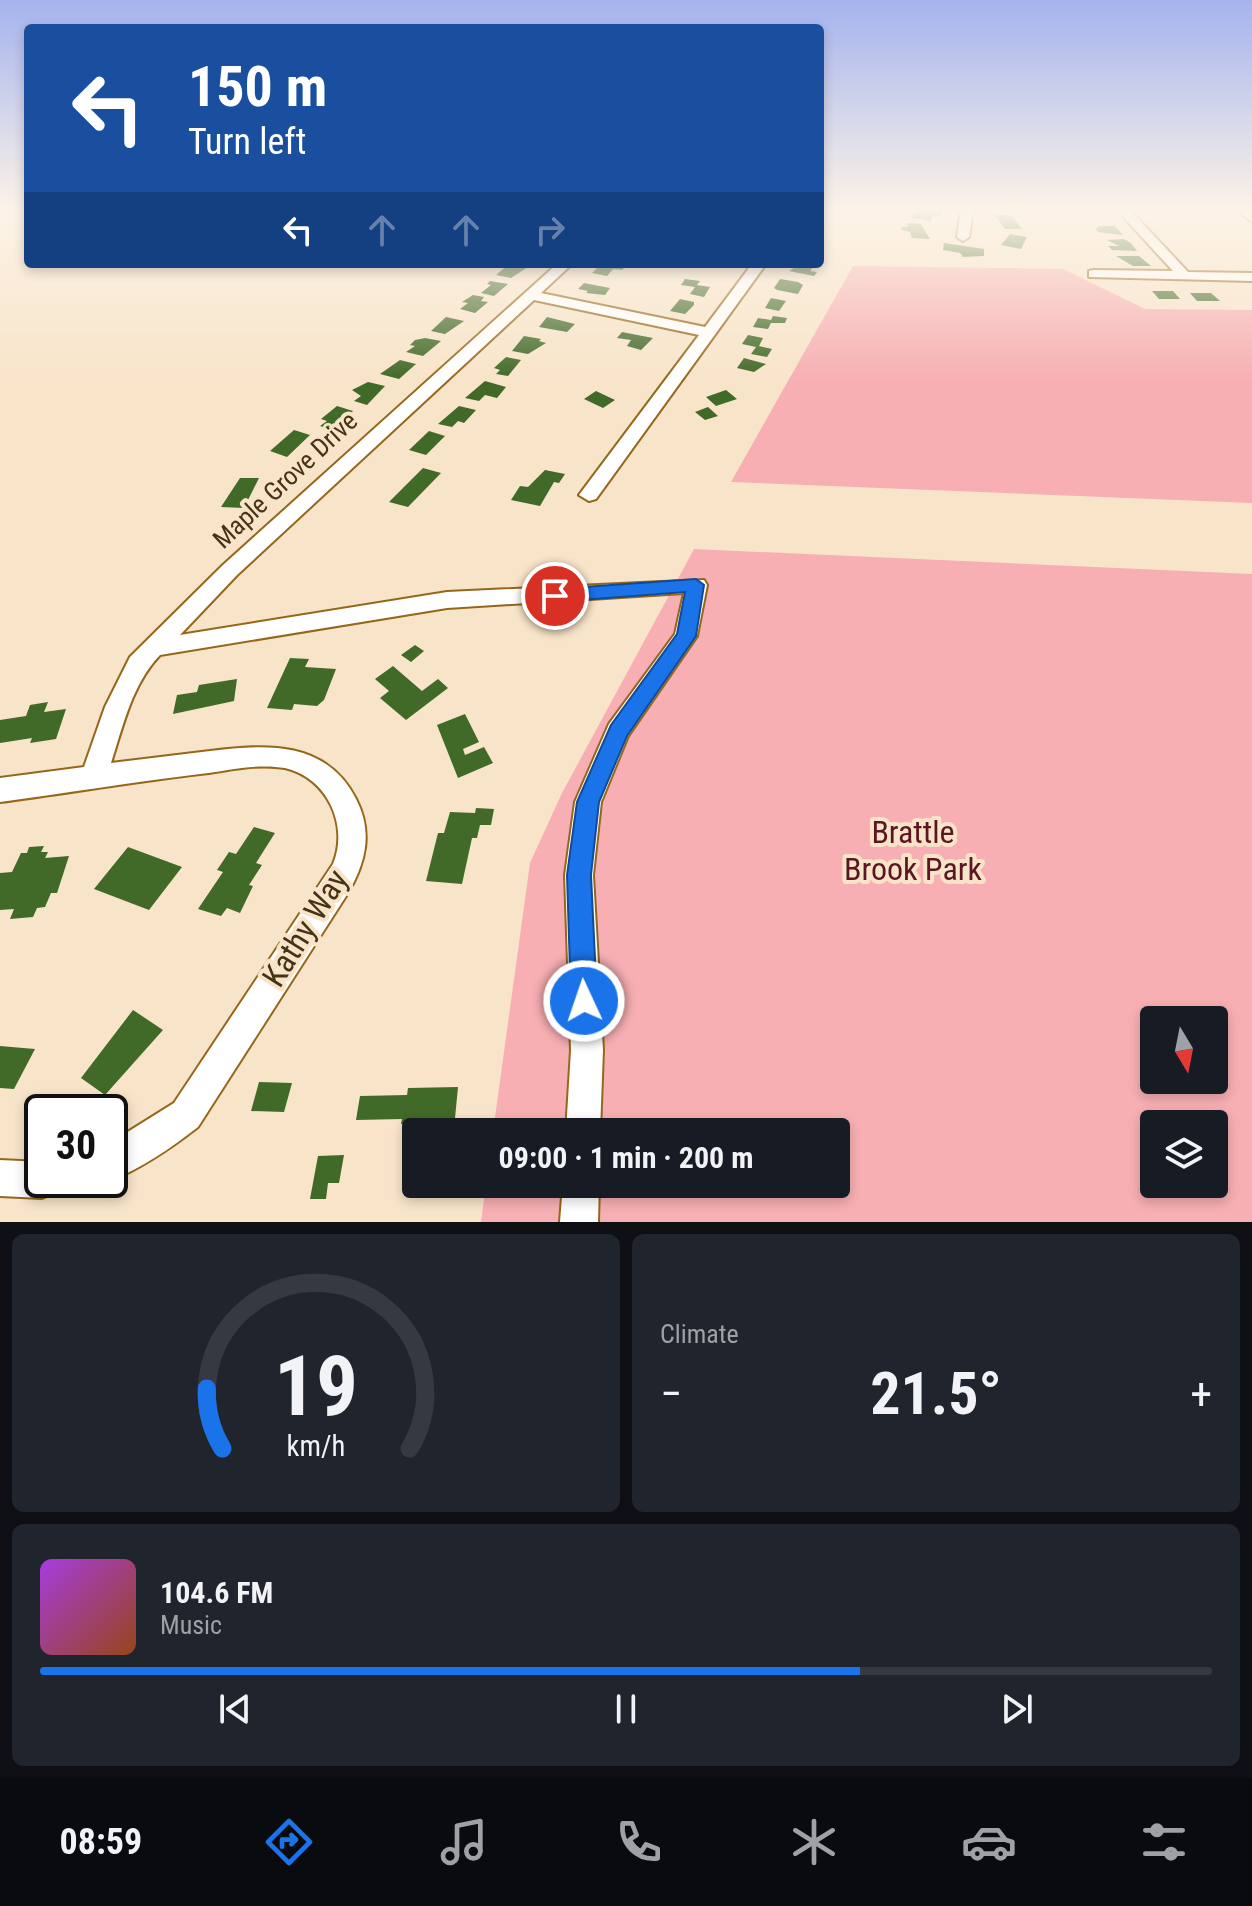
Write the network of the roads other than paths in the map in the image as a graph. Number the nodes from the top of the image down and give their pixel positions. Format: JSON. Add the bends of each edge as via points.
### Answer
{"nodes":[{"id":1,"x":1177,"y":267,"type":"edge"},
{"id":2,"x":560,"y":268,"type":"edge"},
{"id":3,"x":756,"y":268,"type":"edge"},
{"id":4,"x":1094,"y":274,"type":"dead end"},
{"id":5,"x":1184,"y":275,"type":"junction"},
{"id":6,"x":1252,"y":277,"type":"edge"},
{"id":7,"x":530,"y":295,"type":"junction"},
{"id":8,"x":707,"y":332,"type":"junction"},
{"id":9,"x":589,"y":495,"type":"dead end"},
{"id":10,"x":152,"y":648,"type":"junction"},
{"id":11,"x":95,"y":774,"type":"junction"},
{"id":12,"x":0,"y":790,"type":"edge"},
{"id":13,"x":584,"y":1118,"type":"edge"},
{"id":14,"x":128,"y":1153,"type":"edge"},
{"id":15,"x":0,"y":1178,"type":"edge"},
{"id":16,"x":24,"y":1179,"type":"edge"},
{"id":17,"x":580,"y":1198,"type":"edge"},
{"id":18,"x":579,"y":1222,"type":"edge"}],
"edges":[{"from":1,"to":5,"type":"street"},
{"from":2,"to":7,"type":"street","name":"Maple Grove Drive"},
{"from":3,"to":8,"type":"street"},
{"from":4,"to":5,"type":"street"},
{"from":5,"to":6,"type":"street"},
{"from":7,"to":8,"type":"street"},
{"from":7,"to":10,"type":"street","name":"Maple Grove Drive"},
{"from":8,"to":9,"type":"street"},
{"from":10,"to":11,"type":"street","name":"Maple Grove Drive","via":[[138,663],[117,707]]},
{"from":10,"to":13,"type":"street","via":[[447,600],[696,585],[686,636],[618,731],[588,802],[579,875],[587,1050]]},
{"from":11,"to":12,"type":"street","name":"Kathy Way"},
{"from":11,"to":14,"type":"street","name":"Kathy Way","via":[[258,756],[294,759],[336,788],[351,812],[352,852],[340,880],[186,1115]]},
{"from":15,"to":16,"type":"street"},
{"from":17,"to":18,"type":"street"}]}
